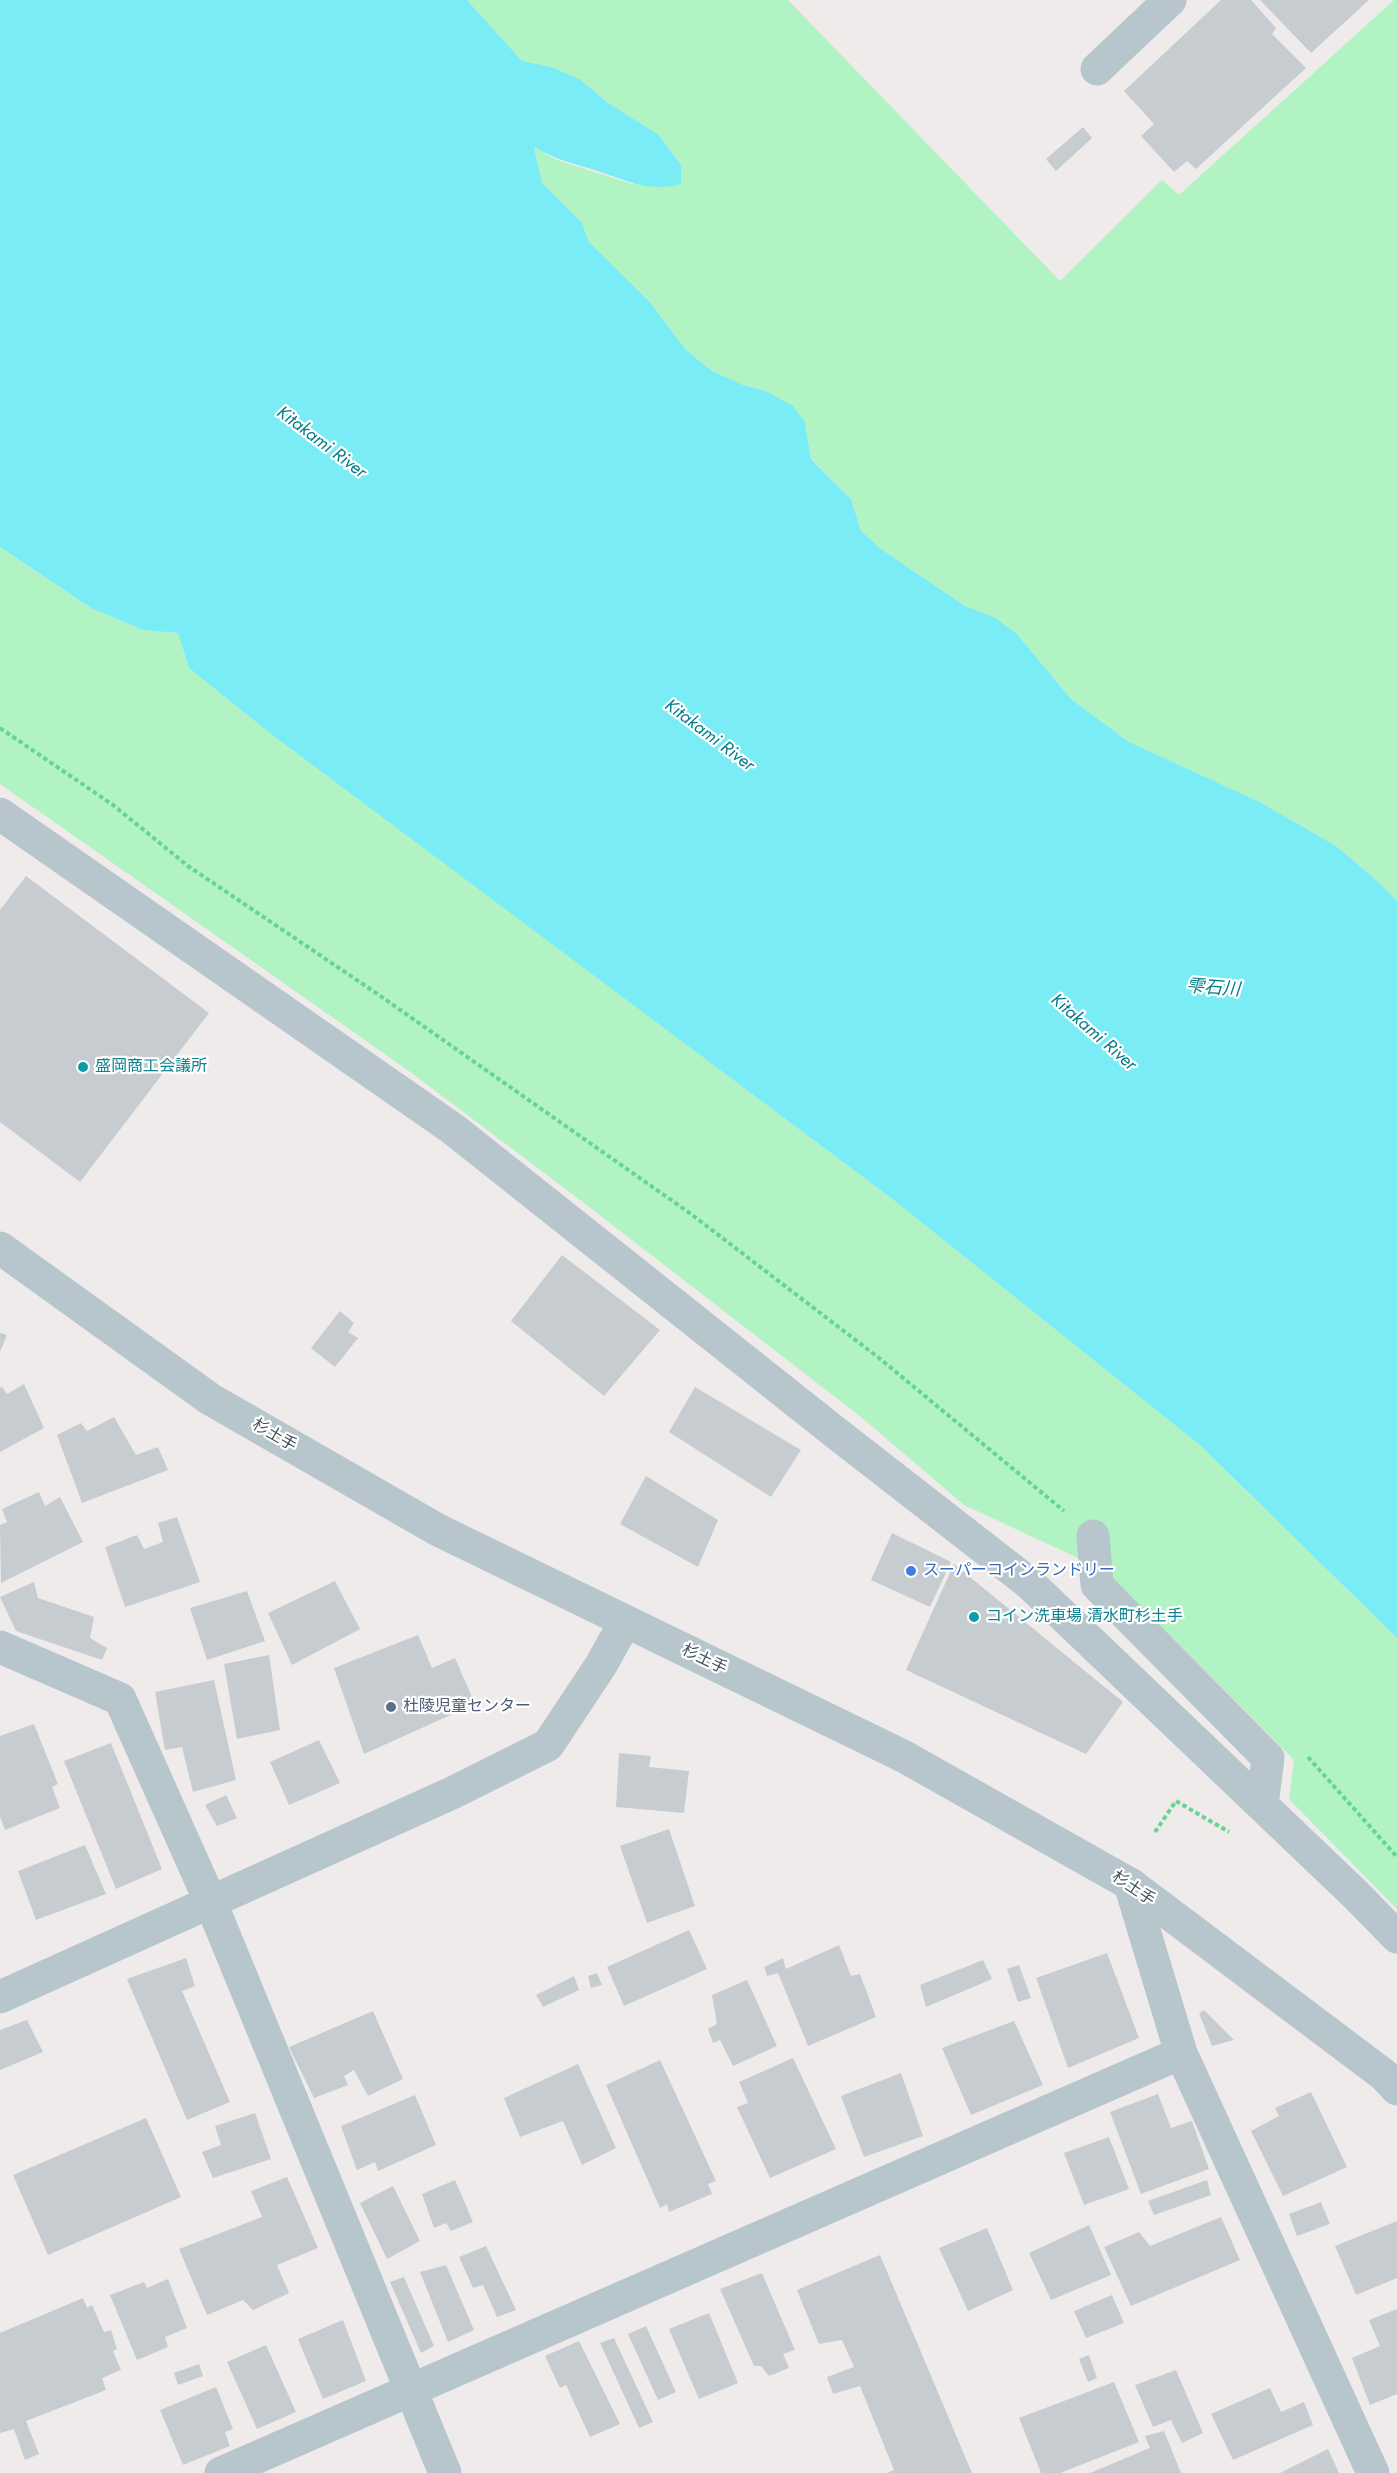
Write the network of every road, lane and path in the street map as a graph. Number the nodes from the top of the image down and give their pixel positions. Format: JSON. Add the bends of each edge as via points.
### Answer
{"nodes":[{"id":1,"x":1170,"y":0,"type":"edge"},
{"id":2,"x":1097,"y":69,"type":"dead end"},
{"id":3,"x":0,"y":728,"type":"edge"},
{"id":4,"x":0,"y":814,"type":"edge"},
{"id":5,"x":0,"y":1248,"type":"edge"},
{"id":6,"x":1093,"y":1536,"type":"joint"},
{"id":7,"x":625,"y":1622,"type":"junction"},
{"id":8,"x":0,"y":1647,"type":"edge"},
{"id":9,"x":1302,"y":1750,"type":"dead end"},
{"id":10,"x":1262,"y":1805,"type":"junction"},
{"id":11,"x":1397,"y":1857,"type":"edge"},
{"id":12,"x":1130,"y":1884,"type":"junction"},
{"id":13,"x":211,"y":1903,"type":"junction"},
{"id":14,"x":1397,"y":1937,"type":"edge"},
{"id":15,"x":0,"y":1997,"type":"edge"},
{"id":16,"x":1181,"y":2053,"type":"junction"},
{"id":17,"x":1397,"y":2089,"type":"edge"},
{"id":18,"x":410,"y":2390,"type":"junction"},
{"id":19,"x":221,"y":2473,"type":"edge"},
{"id":20,"x":446,"y":2473,"type":"edge"},
{"id":21,"x":1373,"y":2473,"type":"edge"}],
"edges":[{"from":1,"to":2,"type":"street"},
{"from":3,"to":6,"type":"path","via":[[113,805],[188,866],[691,1214],[879,1359]]},
{"from":4,"to":10,"type":"street","via":[[453,1129],[1029,1583]]},
{"from":5,"to":7,"type":"street","name":"杉土手","via":[[210,1399],[438,1530]]},
{"from":6,"to":10,"type":"street","via":[[1097,1585],[1268,1758]]},
{"from":7,"to":12,"type":"street","name":"杉土手","via":[[903,1756]]},
{"from":7,"to":13,"type":"street","via":[[548,1745]]},
{"from":8,"to":13,"type":"street","via":[[120,1699]]},
{"from":9,"to":11,"type":"path"},
{"from":10,"to":14,"type":"street"},
{"from":12,"to":16,"type":"street"},
{"from":12,"to":17,"type":"street","name":"杉土手","via":[[1384,2075]]},
{"from":13,"to":15,"type":"street"},
{"from":13,"to":18,"type":"street"},
{"from":16,"to":18,"type":"street"},
{"from":16,"to":21,"type":"street"},
{"from":18,"to":19,"type":"street"},
{"from":18,"to":20,"type":"street"}]}
